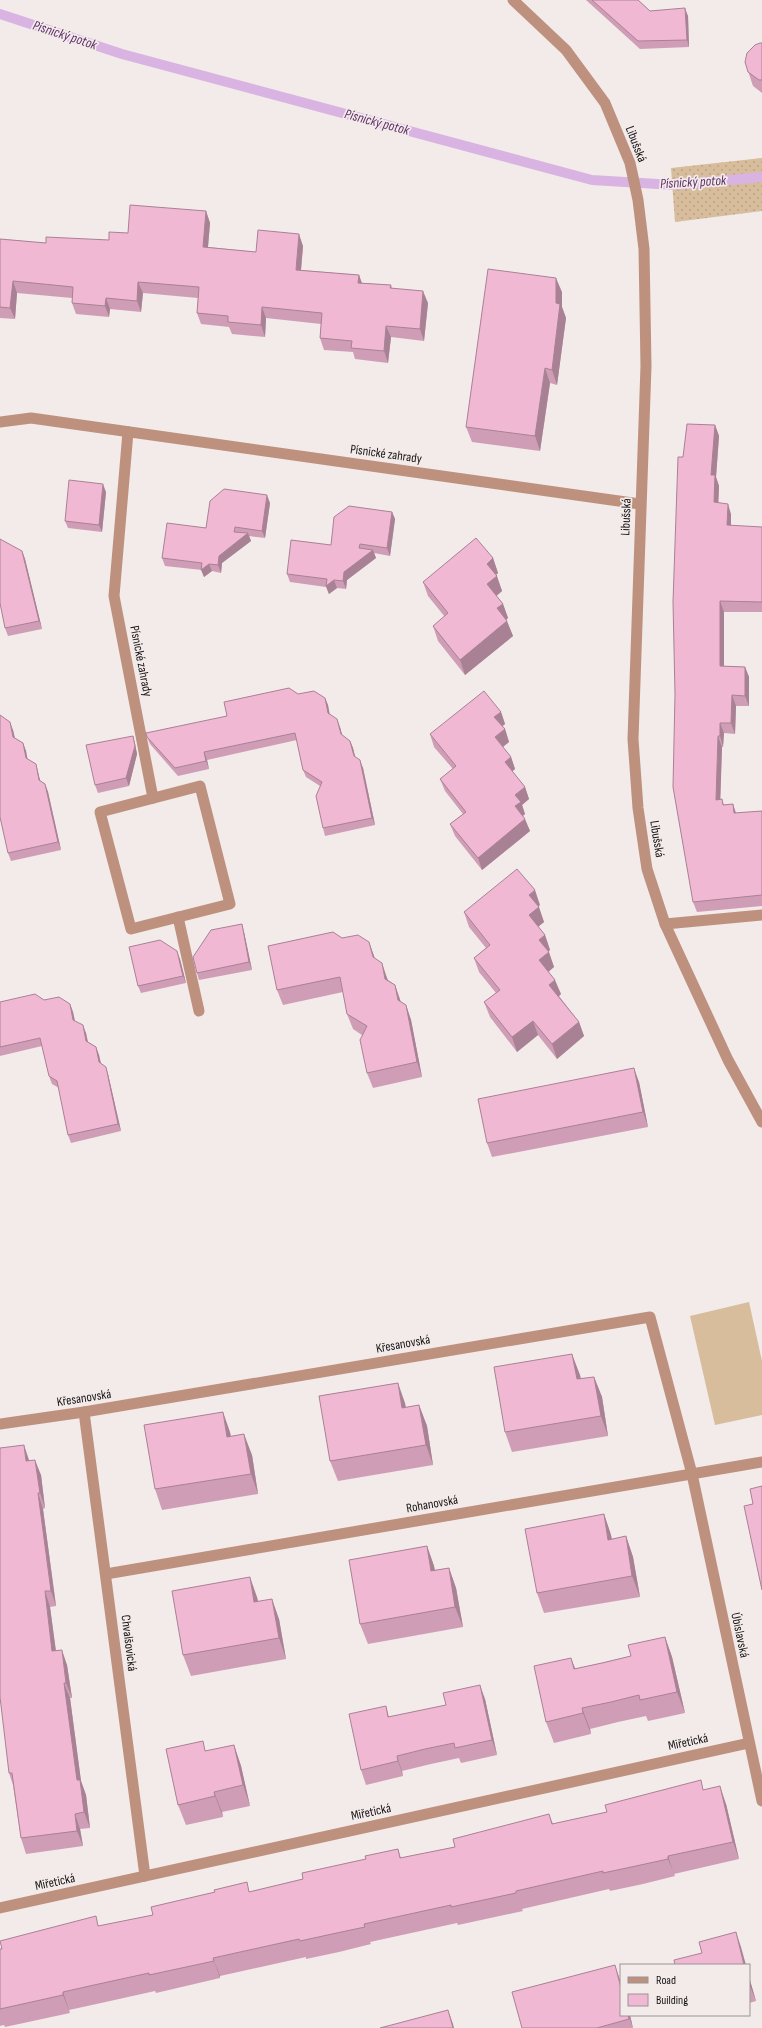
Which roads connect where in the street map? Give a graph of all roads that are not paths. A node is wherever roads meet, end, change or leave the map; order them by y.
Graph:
1 (513, 0) edge
2 (0, 422) edge
3 (128, 432) junction
4 (640, 504) junction
5 (153, 798) junction
6 (762, 915) edge
7 (178, 917) junction
8 (665, 924) junction
9 (199, 1012) dead end
10 (762, 1122) edge
11 (84, 1412) junction
12 (0, 1424) edge
13 (762, 1462) edge
14 (692, 1474) junction
15 (106, 1574) junction
16 (749, 1743) junction
17 (762, 1801) edge
18 (145, 1876) junction
19 (0, 1908) edge

1 - 4 street, Libušská
2 - 3 street, Písnické zahrady
3 - 4 street, Písnické zahrady
3 - 5 street, Písnické zahrady
4 - 8 street, Libušská
5 - 7 street
5 - 7 street
6 - 8 street
7 - 9 street
8 - 10 street, Libušská
11 - 12 street, Křesanovská
11 - 14 street, Křesanovská
11 - 15 street, Chvalšovická
13 - 14 street, Rohanovská
14 - 15 street, Rohanovská
14 - 16 street, Úbislavská
15 - 18 street, Chvalšovická
16 - 17 street, Úbislavská
16 - 18 street, Miřetická
18 - 19 street, Miřetická

